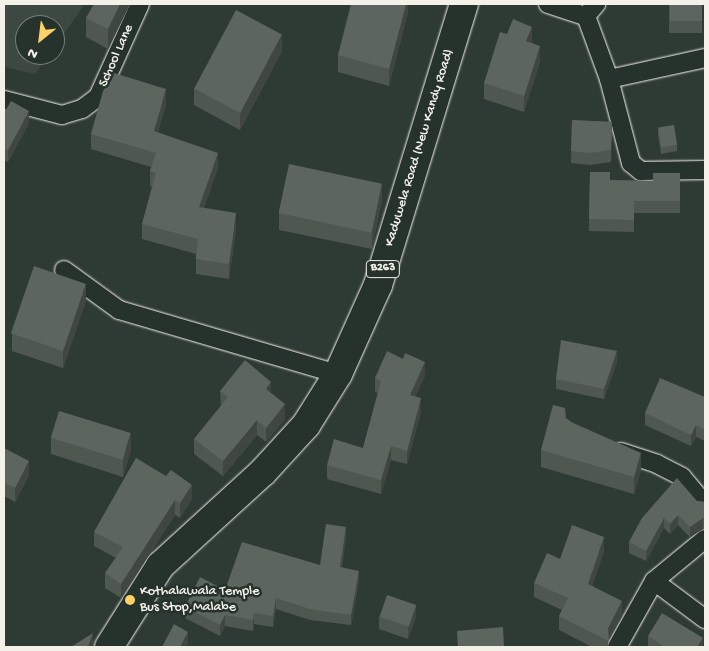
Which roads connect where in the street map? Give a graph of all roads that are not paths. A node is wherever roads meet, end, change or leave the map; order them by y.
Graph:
1 (140, 4) edge
2 (464, 4) edge
3 (548, 4) edge
4 (591, 10) edge
5 (705, 58) edge
6 (609, 80) junction
7 (4, 100) edge
8 (705, 170) edge
9 (64, 270) dead end
10 (338, 374) junction
11 (608, 445) edge
12 (705, 504) edge
13 (705, 539) edge
14 (654, 581) junction
15 (705, 619) edge
16 (109, 647) edge
17 (617, 647) edge

1 - 7 street, School Lane
2 - 10 main road, Kaduwela Road (New Kandy Road) / B263
3 - 4 street
4 - 6 street
5 - 6 street
6 - 8 street
9 - 10 street
10 - 16 main road, Kaduwela Road (New Kandy Road) / B263
11 - 12 street
13 - 14 street
14 - 15 street
14 - 17 street

